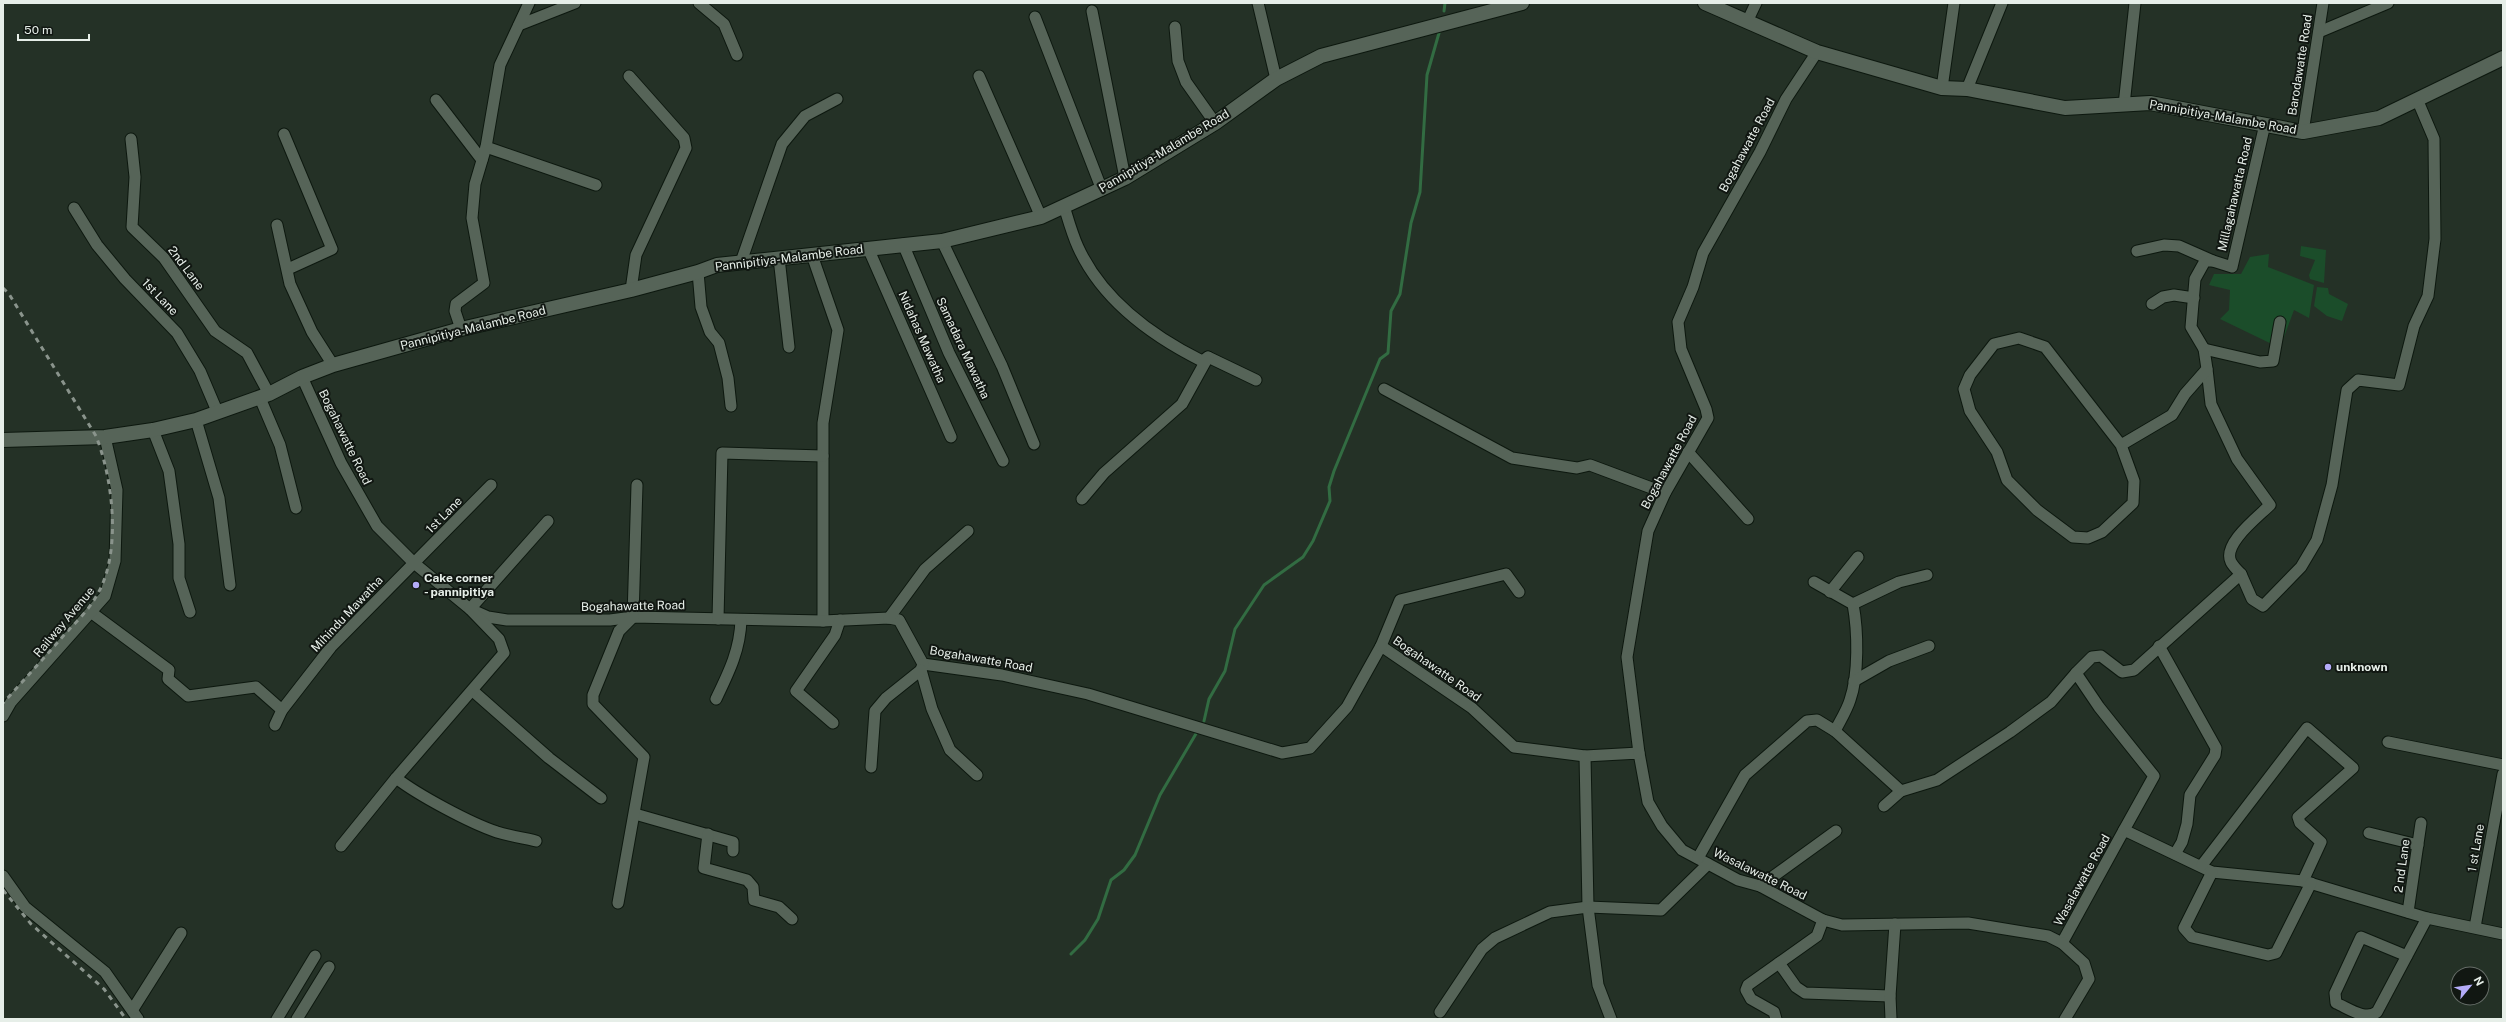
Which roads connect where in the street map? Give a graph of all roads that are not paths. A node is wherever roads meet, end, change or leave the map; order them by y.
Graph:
1 (529, 3) edge
2 (575, 3) edge
3 (699, 3) edge
4 (1258, 3) edge
5 (1522, 3) edge
6 (1705, 3) edge
7 (1756, 3) edge
8 (1954, 3) edge
9 (2002, 3) edge
10 (2134, 3) edge
11 (2323, 3) edge
12 (2363, 3) edge
13 (2388, 3) edge
14 (1092, 12) dead end
15 (2361, 15) junction
16 (1035, 17) dead end
17 (1747, 22) junction
18 (519, 25) junction
19 (1175, 27) dead end
20 (2319, 32) junction
21 (1817, 52) junction
22 (737, 55) dead end
23 (2503, 58) edge
24 (630, 76) dead end
25 (980, 76) dead end
26 (1276, 79) junction
27 (1942, 88) junction
28 (1967, 89) junction
29 (837, 98) dead end
30 (2418, 99) junction
31 (436, 100) dead end
32 (2124, 105) junction
33 (1215, 123) junction
34 (2265, 124) junction
35 (2303, 132) junction
36 (284, 134) dead end
37 (131, 139) dead end
38 (486, 147) junction
39 (482, 160) junction
40 (1125, 178) junction
41 (596, 185) dead end
42 (1102, 190) junction
43 (1064, 206) junction
44 (74, 208) dead end
45 (1041, 217) junction
46 (277, 225) dead end
47 (942, 240) junction
48 (903, 244) junction
49 (868, 248) junction
50 (2137, 251) dead end
51 (812, 255) junction
52 (779, 258) junction
53 (2213, 261) junction
54 (741, 262) junction
55 (288, 269) junction
56 (698, 272) junction
57 (631, 290) junction
58 (2194, 298) junction
59 (2152, 304) dead end
60 (2280, 322) dead end
61 (461, 329) junction
62 (789, 348) dead end
63 (2204, 349) junction
64 (1208, 357) junction
65 (333, 365) junction
66 (2208, 369) junction
67 (302, 377) junction
68 (1256, 380) dead end
69 (1384, 389) dead end
70 (264, 396) junction
71 (731, 406) dead end
72 (217, 411) junction
73 (196, 420) junction
74 (153, 430) junction
75 (105, 437) junction
76 (951, 437) dead end
77 (3, 440) edge
78 (1034, 444) dead end
79 (2121, 445) junction
80 (1688, 452) junction
81 (823, 456) junction
82 (1003, 461) dead end
83 (491, 485) dead end
84 (637, 485) dead end
85 (1664, 493) junction
86 (1082, 499) dead end
87 (296, 508) dead end
88 (1748, 519) dead end
89 (548, 521) dead end
90 (968, 531) dead end
91 (1858, 557) dead end
92 (414, 563) junction
93 (2241, 574) junction
94 (1927, 575) dead end
95 (1814, 582) dead end
96 (230, 585) dead end
97 (1519, 592) dead end
98 (1830, 592) junction
99 (1853, 604) junction
100 (470, 609) junction
101 (190, 612) dead end
102 (92, 613) junction
103 (633, 617) junction
104 (889, 618) junction
105 (718, 619) junction
106 (741, 620) junction
107 (840, 620) junction
108 (823, 621) junction
109 (1381, 646) junction
110 (1930, 646) dead end
111 (2159, 646) junction
112 (922, 667) junction
113 (2076, 673) junction
114 (1854, 681) junction
115 (473, 691) junction
116 (716, 699) dead end
117 (282, 710) junction
118 (3, 716) edge
119 (833, 723) dead end
120 (275, 726) dead end
121 (1835, 731) junction
122 (2388, 742) dead end
123 (1639, 752) junction
124 (1585, 756) junction
125 (2503, 765) edge
126 (870, 767) dead end
127 (2503, 774) edge
128 (977, 775) dead end
129 (396, 778) junction
130 (1901, 791) junction
131 (601, 798) dead end
132 (1884, 806) dead end
133 (635, 814) junction
134 (2421, 823) dead end
135 (2124, 830) junction
136 (1836, 831) dead end
137 (2369, 833) dead end
138 (708, 834) junction
139 (536, 841) dead end
140 (2418, 844) junction
141 (341, 846) dead end
142 (733, 851) dead end
143 (2175, 854) junction
144 (1703, 861) junction
145 (2202, 865) junction
146 (2212, 872) junction
147 (3, 876) edge
148 (2307, 882) junction
149 (1760, 886) junction
150 (618, 903) dead end
151 (1588, 907) junction
152 (2408, 912) junction
153 (2427, 918) junction
154 (792, 919) dead end
155 (1823, 920) junction
156 (1895, 924) junction
157 (2476, 928) junction
158 (181, 933) dead end
159 (2503, 934) edge
160 (2062, 943) junction
161 (315, 956) dead end
162 (2407, 956) junction
163 (1779, 963) junction
164 (329, 967) dead end
165 (1890, 996) junction
166 (1440, 1012) dead end
167 (135, 1014) edge
168 (277, 1019) edge
169 (298, 1019) edge
170 (1611, 1019) edge
171 (1776, 1019) edge
172 (1890, 1019) edge
173 (2065, 1019) edge

1 - 18 street
2 - 18 street
3 - 22 street
4 - 26 street
5 - 26 street, Pannipitiya-Malambe Road
6 - 17 street, Pannipitiya-Malambe Road
7 - 17 street
8 - 27 street
9 - 28 street
10 - 32 street
11 - 20 street, Barodawatte Road
12 - 15 street
13 - 15 street
14 - 40 street
15 - 20 street
16 - 42 street
17 - 21 street, Pannipitiya-Malambe Road
18 - 38 street
19 - 33 street
20 - 35 street, Barodawatte Road
21 - 27 street, Pannipitiya-Malambe Road
21 - 80 street, Bogahawatte Road
23 - 30 street, Pannipitiya-Malambe Road
24 - 57 street
25 - 45 street
26 - 33 street, Pannipitiya-Malambe Road
27 - 28 street, Pannipitiya-Malambe Road
28 - 32 street, Pannipitiya-Malambe Road
29 - 54 street
30 - 35 street, Pannipitiya-Malambe Road
30 - 93 street
31 - 39 street
32 - 34 street, Pannipitiya-Malambe Road
33 - 40 street, Pannipitiya-Malambe Road
34 - 35 street, Pannipitiya-Malambe Road
34 - 53 street, Millagahawatta Road
36 - 55 street
37 - 70 street, 2nd Lane
38 - 39 street
38 - 41 street
39 - 61 street
40 - 42 street, Pannipitiya-Malambe Road
42 - 43 street, Pannipitiya-Malambe Road
43 - 45 street, Pannipitiya-Malambe Road
43 - 64 street
44 - 72 street, 1st Lane
45 - 47 street, Pannipitiya-Malambe Road
46 - 55 street
47 - 48 street, Pannipitiya-Malambe Road
47 - 78 street
48 - 49 street, Pannipitiya-Malambe Road
48 - 82 street, Samadara Mawatha
49 - 51 street, Pannipitiya-Malambe Road
49 - 76 street, Nidahas Mawatha
50 - 53 street
51 - 52 street, Pannipitiya-Malambe Road
51 - 81 street
52 - 54 street, Pannipitiya-Malambe Road
52 - 62 street
53 - 58 street, Millagahawatta Road
54 - 56 street, Pannipitiya-Malambe Road
55 - 65 street
56 - 57 street, Pannipitiya-Malambe Road
56 - 71 street
57 - 61 street, Pannipitiya-Malambe Road
58 - 59 street
58 - 63 street, Millagahawatta Road
60 - 63 street
61 - 65 street, Pannipitiya-Malambe Road
63 - 66 street, Millagahawatta Road
64 - 68 street
64 - 86 street
65 - 67 street, Pannipitiya-Malambe Road
66 - 79 street
66 - 93 street, Millagahawatta Road
67 - 70 street, Pannipitiya-Malambe Road
67 - 92 street, Bogahawatte Road
69 - 85 street
70 - 72 street, Pannipitiya-Malambe Road
70 - 87 street, 2nd Lane
72 - 73 street, Pannipitiya-Malambe Road
73 - 74 street, Pannipitiya-Malambe Road
73 - 96 street
74 - 75 street, Pannipitiya-Malambe Road
74 - 101 street
75 - 77 street, Pannipitiya-Malambe Road
75 - 102 street, Railway Avenue
79 - 79 street
80 - 85 street, Bogahawatte Road
80 - 88 street
81 - 105 street
81 - 108 street
83 - 92 street, 1st Lane
84 - 103 street
85 - 123 street, Bogahawatte Road
89 - 100 street
90 - 104 street
91 - 98 street
92 - 100 street, Bogahawatte Road
92 - 117 street, Mihindu Mawatha
93 - 111 street
94 - 99 street
95 - 98 street
97 - 109 street
98 - 99 street
99 - 114 street
100 - 103 street, Bogahawatte Road
100 - 115 street
102 - 117 street
102 - 118 street, Railway Avenue
103 - 105 street, Bogahawatte Road
103 - 133 street
104 - 107 street, Bogahawatte Road
104 - 112 street, Bogahawatte Road
105 - 106 street, Bogahawatte Road
106 - 108 street, Bogahawatte Road
106 - 116 street
107 - 108 street, Bogahawatte Road
107 - 119 street
109 - 112 street, Bogahawatte Road
109 - 124 street, Bogahawatte Road
110 - 114 street
111 - 113 street
111 - 143 street
112 - 126 street
112 - 128 street
113 - 130 street
113 - 135 street
114 - 121 street
115 - 129 street
115 - 131 street
117 - 120 street, Mihindu Mawatha
121 - 130 street
121 - 144 street
122 - 125 street
123 - 124 street
123 - 144 street, Wasalawatte Road
124 - 151 street
127 - 157 street, 1 st Lane
129 - 139 street
129 - 141 street
130 - 132 street
133 - 138 street
133 - 150 street
134 - 140 street, 2 nd Lane
135 - 143 street, Wasalawatte Road
135 - 160 street, Wasalawatte Road
136 - 149 street
137 - 140 street
138 - 142 street
138 - 154 street
140 - 152 street, 2 nd Lane
143 - 145 street, Wasalawatte Road
144 - 149 street, Wasalawatte Road
144 - 151 street
145 - 146 street, Wasalawatte Road
145 - 148 street
146 - 148 street, Wasalawatte Road
146 - 148 street
147 - 167 street
148 - 152 street, Wasalawatte Road
149 - 155 street, Wasalawatte Road
151 - 166 street
151 - 170 street
152 - 153 street, Wasalawatte Road
153 - 157 street, Wasalawatte Road
153 - 162 street
155 - 156 street, Wasalawatte Road
155 - 163 street
156 - 160 street, Wasalawatte Road
156 - 165 street
157 - 159 street, Wasalawatte Road
158 - 167 street
160 - 173 street
161 - 168 street
162 - 162 street
163 - 165 street
163 - 171 street
164 - 169 street
165 - 172 street

